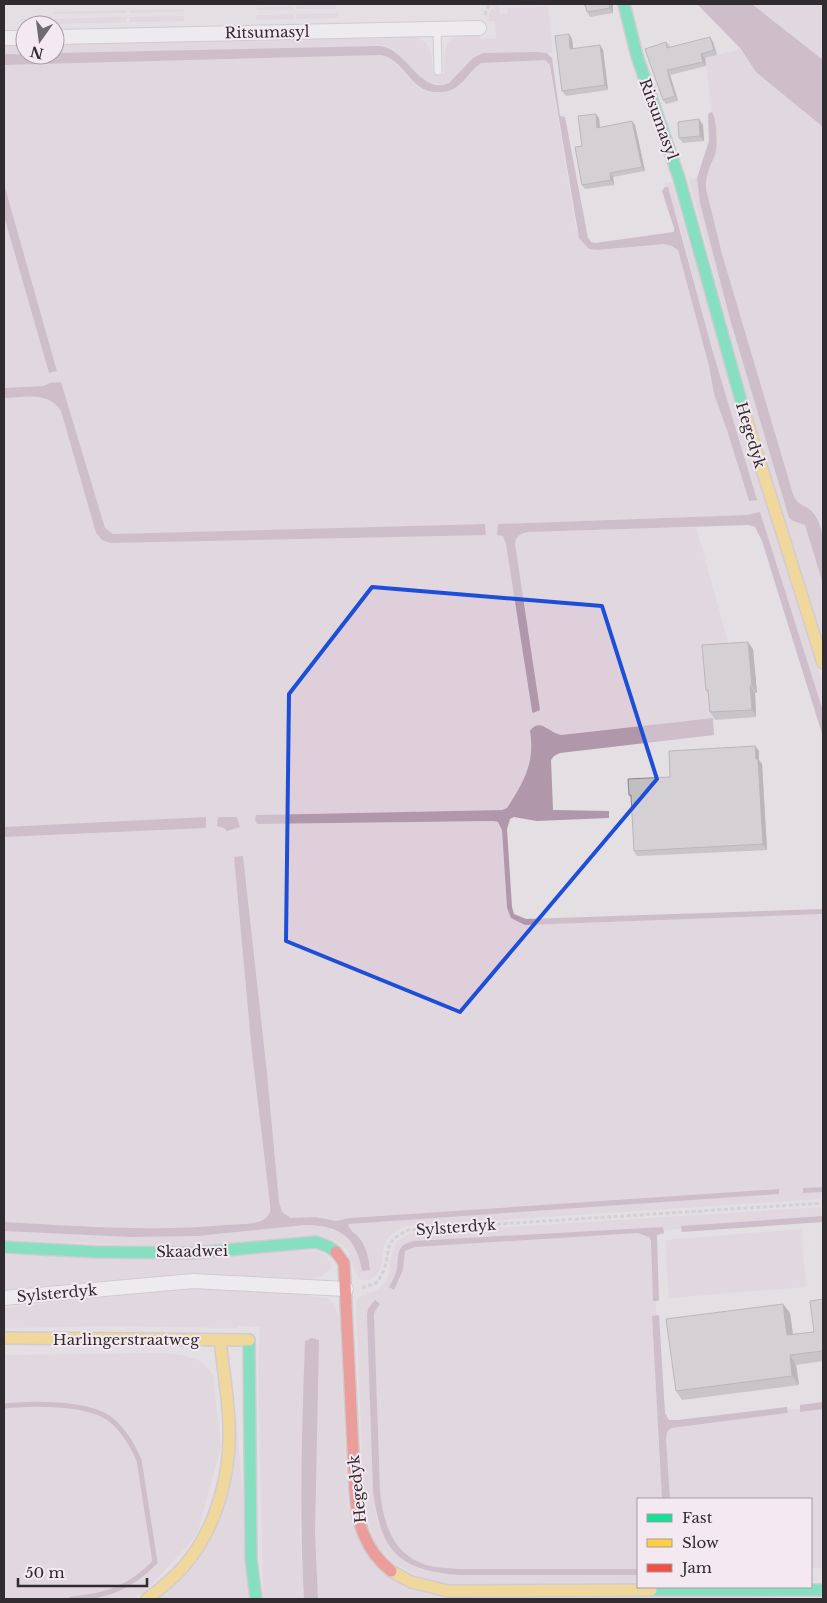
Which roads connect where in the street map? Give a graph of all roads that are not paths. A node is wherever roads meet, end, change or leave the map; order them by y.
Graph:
1 (624, 4) edge
2 (479, 28) dead end
3 (437, 29) junction
4 (65, 37) edge
5 (438, 71) dead end
6 (687, 206) joint
7 (823, 663) edge
8 (4, 1247) edge
9 (346, 1289) junction
10 (4, 1298) edge
11 (4, 1338) edge
12 (220, 1340) junction
13 (823, 1590) edge
14 (147, 1599) edge
15 (256, 1599) edge

1 - 6 main road, Ritsumasyl
2 - 3 street, Ritsumasyl
3 - 4 street, Ritsumasyl
3 - 5 lane
6 - 7 main road, Hegedyk
8 - 9 main road, Skaadwei
9 - 10 street, Sylsterdyk
9 - 13 main road, Hegedyk
11 - 12 main road, Harlingerstraatweg
12 - 14 main road
12 - 15 main road, Harlingerstraatweg

